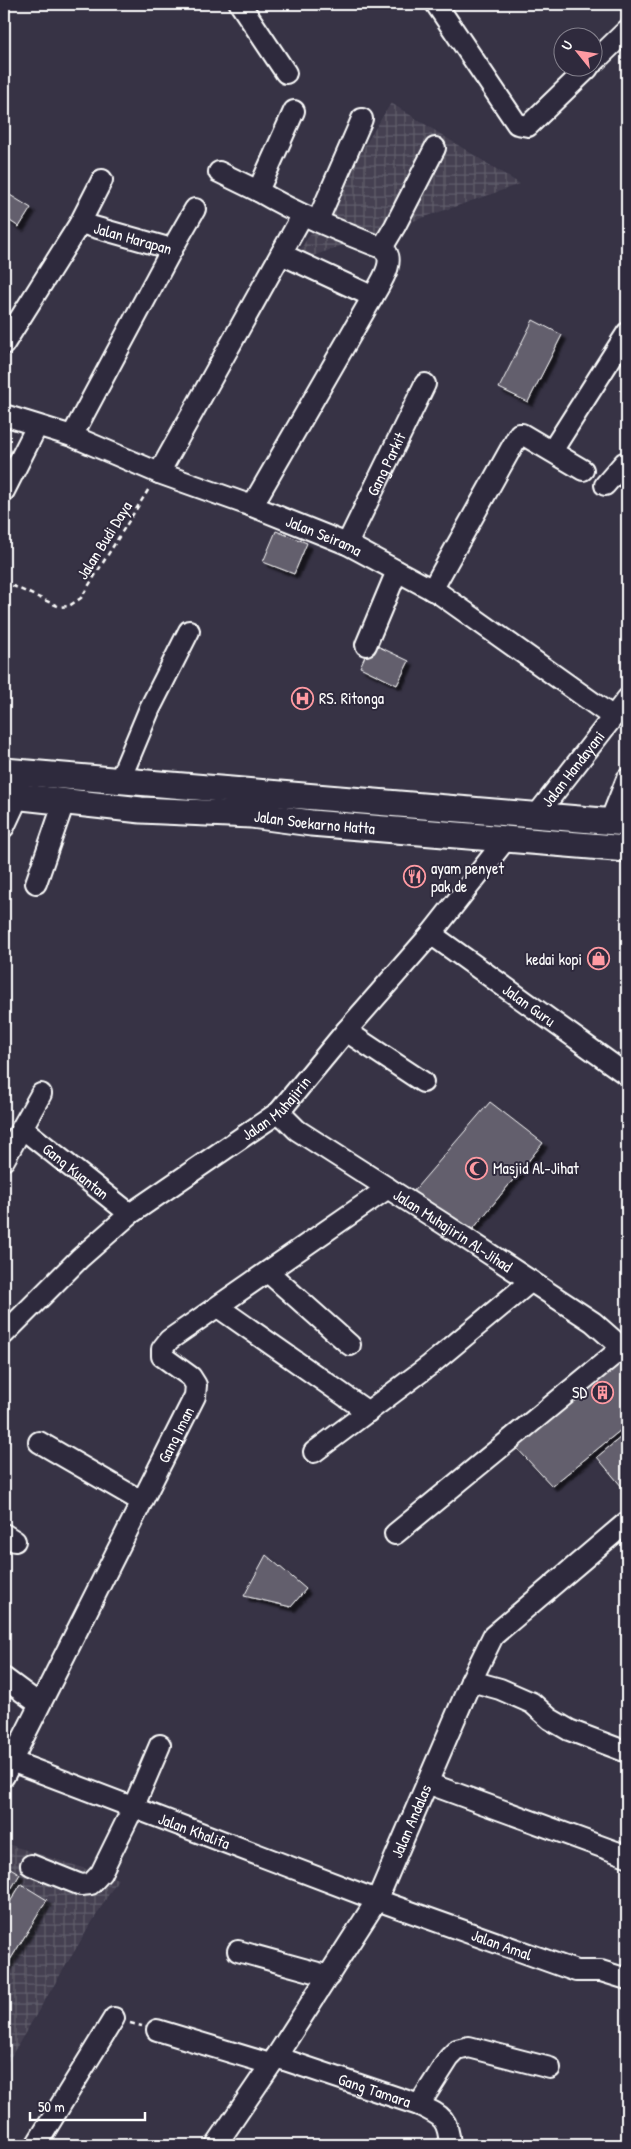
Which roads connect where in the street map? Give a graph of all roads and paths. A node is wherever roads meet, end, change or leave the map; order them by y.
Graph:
1 (240, 4) edge
2 (436, 4) edge
3 (627, 30) edge
4 (604, 52) edge
5 (286, 73) dead end
6 (578, 78) edge
7 (294, 111) dead end
8 (362, 119) dead end
9 (435, 148) dead end
10 (219, 172) dead end
11 (102, 180) dead end
12 (258, 191) junction
13 (194, 209) dead end
14 (310, 218) junction
15 (80, 223) junction
16 (382, 248) junction
17 (172, 249) junction
18 (281, 254) junction
19 (372, 298) junction
20 (627, 333) edge
21 (4, 344) edge
22 (424, 384) dead end
23 (4, 415) edge
24 (37, 426) junction
25 (72, 436) junction
26 (552, 451) junction
27 (627, 463) edge
28 (583, 470) dead end
29 (159, 473) junction
30 (605, 485) dead end
31 (4, 491) edge
32 (252, 506) junction
33 (347, 544) junction
34 (397, 571) junction
35 (4, 582) edge
36 (432, 590) junction
37 (189, 631) dead end
38 (366, 645) dead end
39 (627, 699) edge
40 (613, 717) junction
41 (4, 771) edge
42 (627, 779) edge
43 (119, 782) junction
44 (144, 784) junction
45 (11, 796) edge
46 (64, 802) junction
47 (141, 810) junction
48 (536, 816) junction
49 (619, 823) edge
50 (4, 827) edge
51 (506, 839) junction
52 (627, 849) edge
53 (36, 883) dead end
54 (431, 934) junction
55 (346, 1031) junction
56 (625, 1068) edge
57 (423, 1082) dead end
58 (41, 1094) dead end
59 (279, 1112) junction
60 (22, 1128) junction
61 (4, 1160) edge
62 (388, 1188) junction
63 (130, 1214) junction
64 (268, 1272) junction
65 (531, 1281) junction
66 (218, 1307) junction
67 (4, 1334) edge
68 (350, 1345) dead end
69 (625, 1350) edge
70 (368, 1412) junction
71 (39, 1442) dead end
72 (314, 1452) dead end
73 (141, 1501) junction
74 (627, 1522) edge
75 (395, 1534) dead end
76 (4, 1678) edge
77 (471, 1681) junction
78 (39, 1704) junction
79 (160, 1745) dead end
80 (627, 1752) edge
81 (8, 1769) edge
82 (427, 1784) junction
83 (133, 1808) junction
84 (627, 1856) edge
85 (31, 1865) dead end
86 (377, 1900) junction
87 (238, 1951) dead end
88 (329, 1976) junction
89 (627, 1979) edge
90 (114, 2018) joint
91 (157, 2030) joint
92 (273, 2060) junction
93 (550, 2068) dead end
94 (419, 2105) junction
95 (36, 2145) edge
96 (216, 2145) edge
97 (450, 2145) edge

1 - 5 street
2 - 6 street
3 - 4 street
7 - 12 street
8 - 14 street
9 - 16 street
10 - 12 street
11 - 15 street
12 - 14 street
13 - 17 street, Jalan Harapan
14 - 16 street
14 - 18 street
15 - 17 street, Jalan Harapan
15 - 21 street
16 - 19 street
17 - 25 street
18 - 19 street
18 - 29 street
19 - 32 street
20 - 26 street
22 - 33 street, Gang Parkit
23 - 24 street, Jalan Seirama
24 - 25 street, Jalan Seirama
24 - 31 street
25 - 29 street, Jalan Seirama
26 - 28 street
26 - 36 street
27 - 30 street
29 - 32 street, Jalan Seirama
29 - 35 path, Jalan Budi Daya
32 - 33 street, Jalan Seirama
33 - 34 street, Jalan Seirama
34 - 36 street, Jalan Seirama
34 - 38 street
36 - 40 street, Jalan Seirama
37 - 43 street
39 - 40 street, Jalan Handayani
40 - 48 street, Jalan Handayani
41 - 43 main road, Jalan Soekarno Hatta
42 - 49 street
43 - 44 main road, Jalan Soekarno Hatta
44 - 47 main road
44 - 48 main road, Jalan Soekarno Hatta
45 - 46 main road, Jalan Soekarno Hatta
45 - 50 street
46 - 47 main road, Jalan Soekarno Hatta
46 - 53 street
47 - 51 main road, Jalan Soekarno Hatta
48 - 49 main road, Jalan Soekarno Hatta
51 - 52 main road, Jalan Soekarno Hatta
51 - 54 street, Jalan Muhajirin
54 - 55 street, Jalan Muhajirin
54 - 56 street, Jalan Guru
55 - 57 street
55 - 59 street, Jalan Muhajirin
58 - 60 street
59 - 62 street, Jalan Muhajirin Al-Jihad
59 - 63 street, Jalan Muhajirin
60 - 61 street
60 - 63 street, Gang Kuantan
62 - 64 street, Gang Iman
62 - 65 street, Jalan Muhajirin Al-Jihad
63 - 67 street, Jalan Muhajirin
64 - 66 street, Gang Iman
64 - 68 street
65 - 69 street, Jalan Muhajirin Al-Jihad
65 - 70 street
66 - 70 street
66 - 73 street, Gang Iman
69 - 75 street
70 - 72 street
71 - 73 street
73 - 78 street, Gang Iman
74 - 77 street, Jalan Andalas
76 - 78 street
77 - 80 street
77 - 82 street, Jalan Andalas
78 - 81 street, Gang Iman
79 - 83 street
81 - 83 street, Jalan Khalifa
82 - 84 street
82 - 86 street, Jalan Andalas
83 - 85 street
83 - 86 street, Jalan Khalifa
86 - 88 street, Jalan Andalas
86 - 89 street, Jalan Amal
87 - 88 street
88 - 92 street, Jalan Andalas
90 - 91 path
90 - 95 street
91 - 92 street, Gang Tamara
92 - 94 street, Gang Tamara
92 - 96 street, Jalan Andalas
93 - 94 street
94 - 97 street, Gang Tamara

